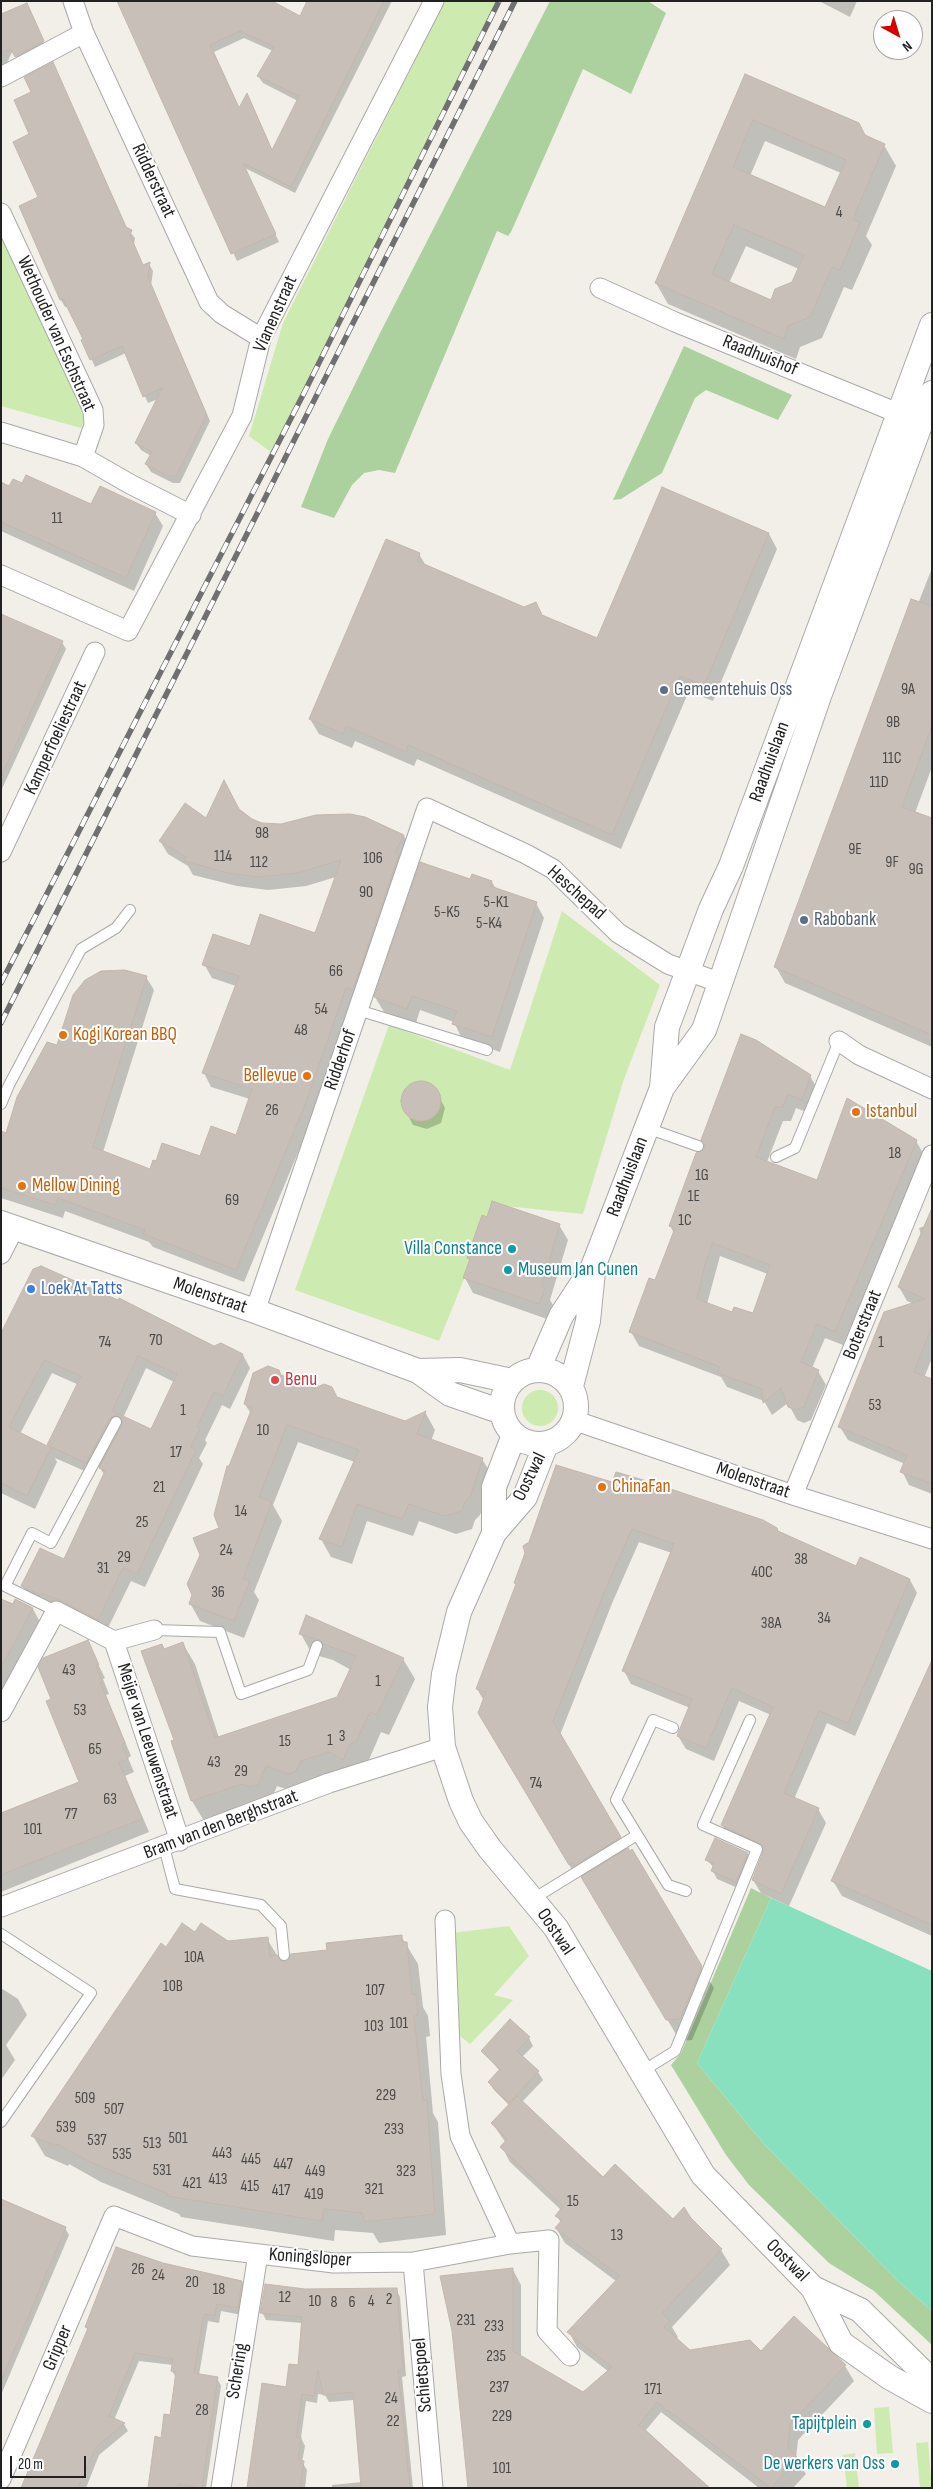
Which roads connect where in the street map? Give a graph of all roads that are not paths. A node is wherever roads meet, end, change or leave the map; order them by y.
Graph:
1 (73, 1) edge
2 (434, 1) edge
3 (84, 33) junction
4 (1, 77) edge
5 (1, 213) edge
6 (600, 288) dead end
7 (932, 325) edge
8 (262, 338) junction
9 (932, 393) edge
10 (898, 414) junction
11 (921, 421) junction
12 (1, 432) edge
13 (83, 457) junction
14 (191, 515) junction
15 (1, 575) edge
16 (95, 652) dead end
17 (427, 808) joint
18 (8, 821) edge
19 (1, 852) edge
20 (130, 910) dead end
21 (687, 972) junction
22 (721, 983) junction
23 (358, 1010) junction
24 (839, 1041) joint
25 (488, 1050) dead end
26 (662, 1088) junction
27 (932, 1089) edge
28 (1, 1104) edge
29 (647, 1128) junction
30 (698, 1146) dead end
31 (932, 1155) edge
32 (776, 1157) dead end
33 (8, 1226) edge
34 (1, 1254) edge
35 (593, 1267) junction
36 (255, 1311) junction
37 (538, 1369) junction
38 (418, 1371) junction
39 (512, 1381) junction
40 (571, 1386) junction
41 (502, 1412) junction
42 (576, 1421) junction
43 (116, 1422) dead end
44 (514, 1435) junction
45 (546, 1444) junction
46 (793, 1495) junction
47 (494, 1533) junction
48 (932, 1539) edge
49 (56, 1611) junction
50 (154, 1630) joint
51 (114, 1641) junction
52 (317, 1646) dead end
53 (1, 1712) edge
54 (750, 1720) dead end
55 (673, 1728) dead end
56 (443, 1748) junction
57 (638, 1835) junction
58 (172, 1844) junction
59 (686, 1891) dead end
60 (533, 1899) junction
61 (1, 1908) edge
62 (445, 1920) dead end
63 (1, 1934) edge
64 (284, 1954) dead end
65 (641, 2072) junction
66 (1, 2122) edge
67 (114, 2216) joint
68 (510, 2244) junction
69 (258, 2254) junction
70 (414, 2262) junction
71 (813, 2288) junction
72 (570, 2356) dead end
73 (932, 2381) edge
74 (932, 2401) edge
75 (1, 2479) edge
76 (221, 2488) edge
77 (433, 2488) edge

1 - 3 street, Ridderstraat
2 - 8 street, Vianenstraat
3 - 4 street
3 - 8 street, Ridderstraat
5 - 13 street, Wethouder van Eschstraat
6 - 10 street, Raadhuishof
7 - 10 street, Raadhuislaan
8 - 14 street, Vianenstraat
9 - 11 street, Raadhuislaan
10 - 11 street, Raadhuishof
10 - 21 street, Raadhuislaan
11 - 22 street, Raadhuislaan
12 - 13 street
13 - 14 street
14 - 15 street, Vianenstraat
16 - 18 street, Kamperfoeliestraat
17 - 21 street, Heschepad
17 - 23 street, Ridderhof
18 - 19 street, Kamperfoeliestraat
20 - 28 lane
21 - 22 street, Heschepad
21 - 26 street, Raadhuislaan
22 - 26 street, Raadhuislaan
23 - 25 lane
23 - 36 street, Ridderhof
24 - 27 street
24 - 32 lane
26 - 29 street, Raadhuislaan
29 - 30 lane
29 - 35 street, Raadhuislaan
31 - 46 street, Boterstraat
33 - 34 street
33 - 36 street, Molenstraat
35 - 37 street, Raadhuislaan
35 - 40 street, Raadhuislaan
36 - 38 street, Molenstraat
37 - 39 street
37 - 40 street
38 - 39 street, Molenstraat
38 - 41 street, Molenstraat
39 - 41 street
40 - 42 street
41 - 44 street
42 - 45 street
42 - 46 street, Molenstraat
43 - 49 lane, Meijer van Leeuwenstraat
44 - 45 street
44 - 47 street, Oostwal
45 - 47 street, Oostwal
46 - 48 street, Molenstraat
47 - 56 street, Oostwal
49 - 51 street, Meijer van Leeuwenstraat
49 - 53 street
50 - 51 street, Meijer van Leeuwenstraat
50 - 52 lane, Meijer van Leeuwenstraat
51 - 58 street, Meijer van Leeuwenstraat
54 - 65 lane
55 - 57 lane
56 - 58 street, Bram van den Berghstraat
56 - 60 street, Oostwal
57 - 59 lane
57 - 60 lane
58 - 61 street, Bram van den Berghstraat
58 - 64 lane
60 - 65 street, Oostwal
62 - 68 street
63 - 66 lane
65 - 71 street, Oostwal
67 - 69 street, Koningsloper
67 - 75 street, Gripper
68 - 70 street, Koningsloper
68 - 72 street, Koningsloper
69 - 70 street, Koningsloper
69 - 76 street, Schering
70 - 77 street, Schietspoel
71 - 73 street, Oostwal
71 - 74 street, Oostwal

